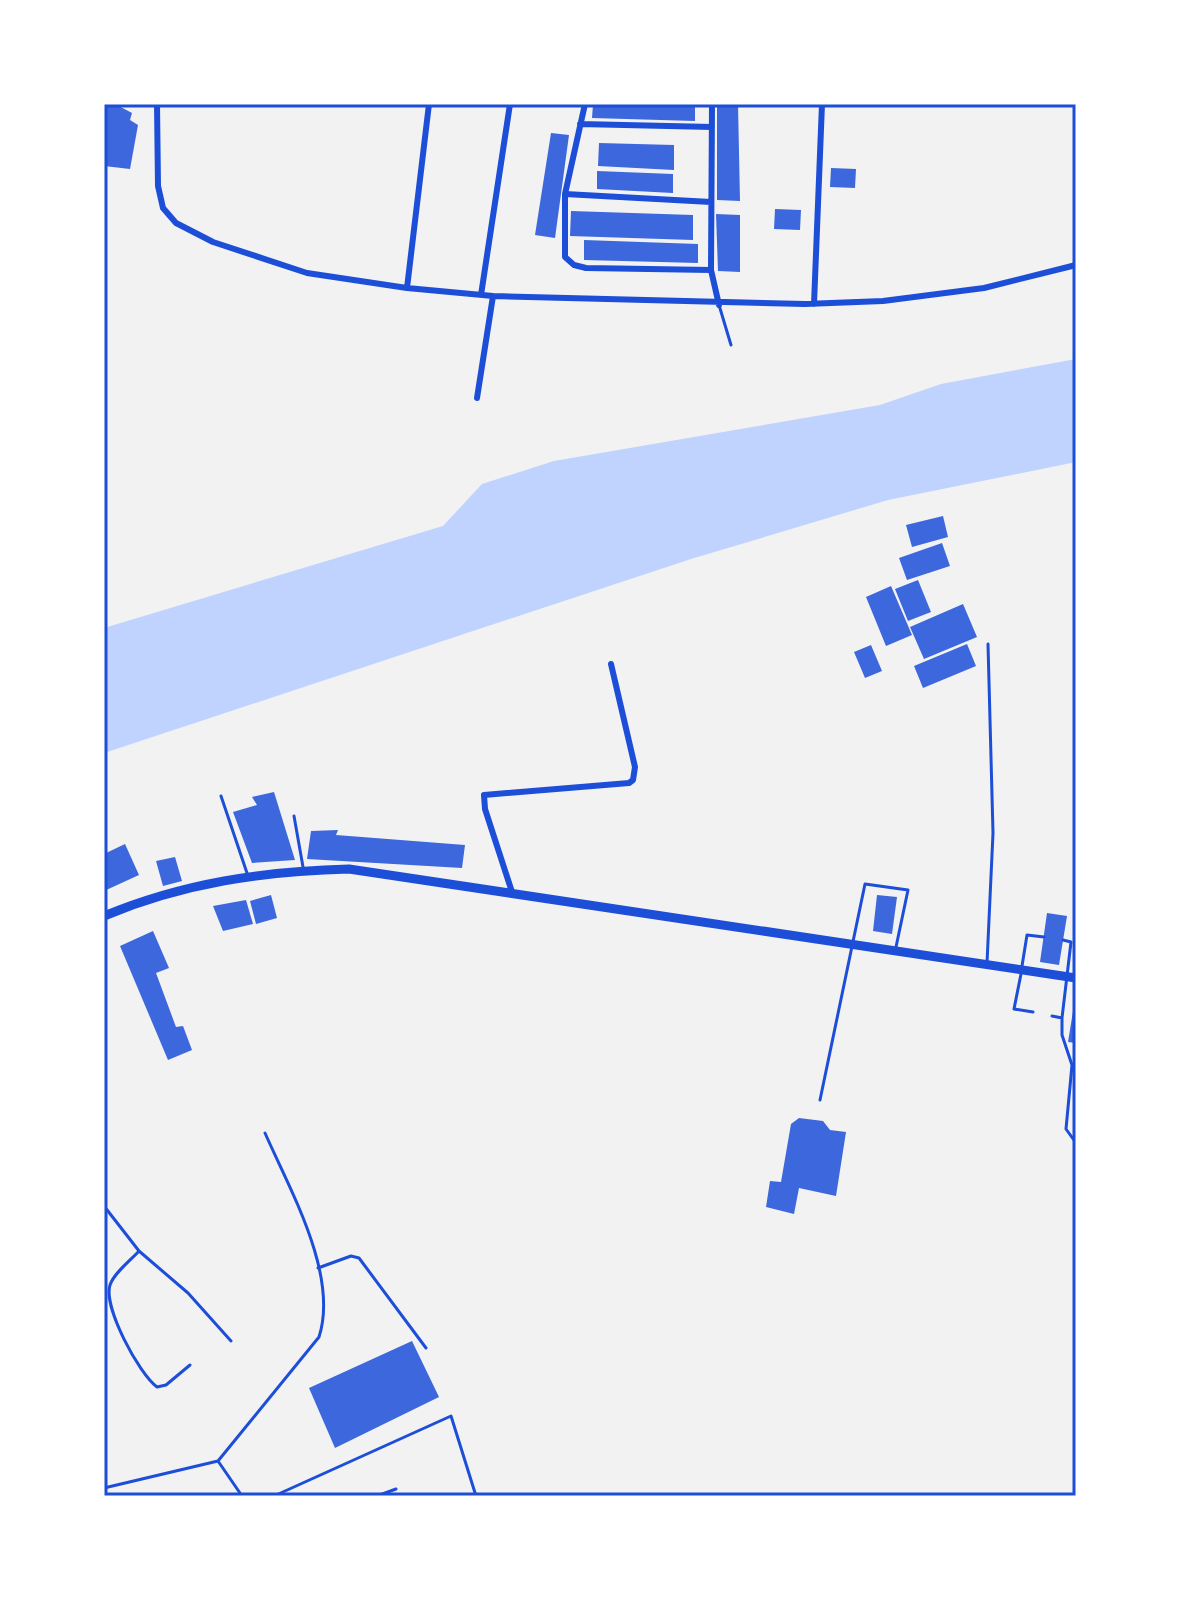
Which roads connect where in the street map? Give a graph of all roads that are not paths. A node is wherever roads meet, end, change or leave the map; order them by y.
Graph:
1 (157, 104) edge
2 (429, 104) edge
3 (510, 104) edge
4 (585, 104) edge
5 (712, 104) edge
6 (822, 104) edge
7 (580, 124) junction
8 (712, 127) junction
9 (565, 194) junction
10 (711, 202) junction
11 (1076, 265) edge
12 (711, 270) junction
13 (407, 288) junction
14 (481, 295) junction
15 (493, 296) junction
16 (814, 304) junction
17 (719, 305) junction
18 (731, 345) dead end
19 (477, 398) dead end
20 (988, 644) dead end
21 (611, 664) dead end
22 (221, 796) dead end
23 (294, 816) dead end
24 (303, 870) junction
25 (248, 876) junction
26 (512, 892) junction
27 (104, 916) edge
28 (1044, 937) dead end
29 (1063, 940) dead end
30 (854, 945) junction
31 (895, 950) junction
32 (987, 963) junction
33 (1022, 969) junction
34 (1072, 978) edge
35 (1033, 1012) dead end
36 (1052, 1016) dead end
37 (1062, 1018) junction
38 (820, 1100) dead end
39 (265, 1133) dead end
40 (1076, 1143) edge
41 (104, 1206) edge
42 (139, 1251) junction
43 (317, 1269) junction
44 (231, 1341) dead end
45 (426, 1348) dead end
46 (190, 1365) dead end
47 (218, 1461) junction
48 (104, 1480) edge
49 (106, 1488) edge
50 (396, 1489) dead end
51 (242, 1496) edge
52 (274, 1496) edge
53 (377, 1496) edge
54 (476, 1496) edge

1 - 13 street
2 - 13 street
3 - 14 street
4 - 7 street
5 - 8 street
6 - 16 street
7 - 8 street
7 - 9 street
8 - 10 street
9 - 10 street
9 - 12 street
10 - 12 street
11 - 16 street
12 - 17 street
13 - 14 street
14 - 15 street
15 - 17 street
15 - 19 street
16 - 17 street
17 - 18 lane
20 - 32 lane
21 - 26 street
22 - 25 lane
23 - 24 lane
24 - 25 main road
24 - 26 main road
25 - 27 main road
26 - 30 main road
28 - 33 lane
29 - 34 lane
30 - 31 main road
30 - 31 lane
30 - 38 lane
31 - 32 main road
32 - 33 main road
33 - 34 main road
33 - 35 lane
34 - 37 lane
36 - 37 lane
37 - 40 lane
39 - 43 lane
41 - 42 lane
42 - 44 lane
42 - 46 lane
43 - 45 lane
43 - 47 lane
47 - 49 lane
47 - 51 lane
48 - 49 lane
50 - 53 lane
52 - 54 lane

